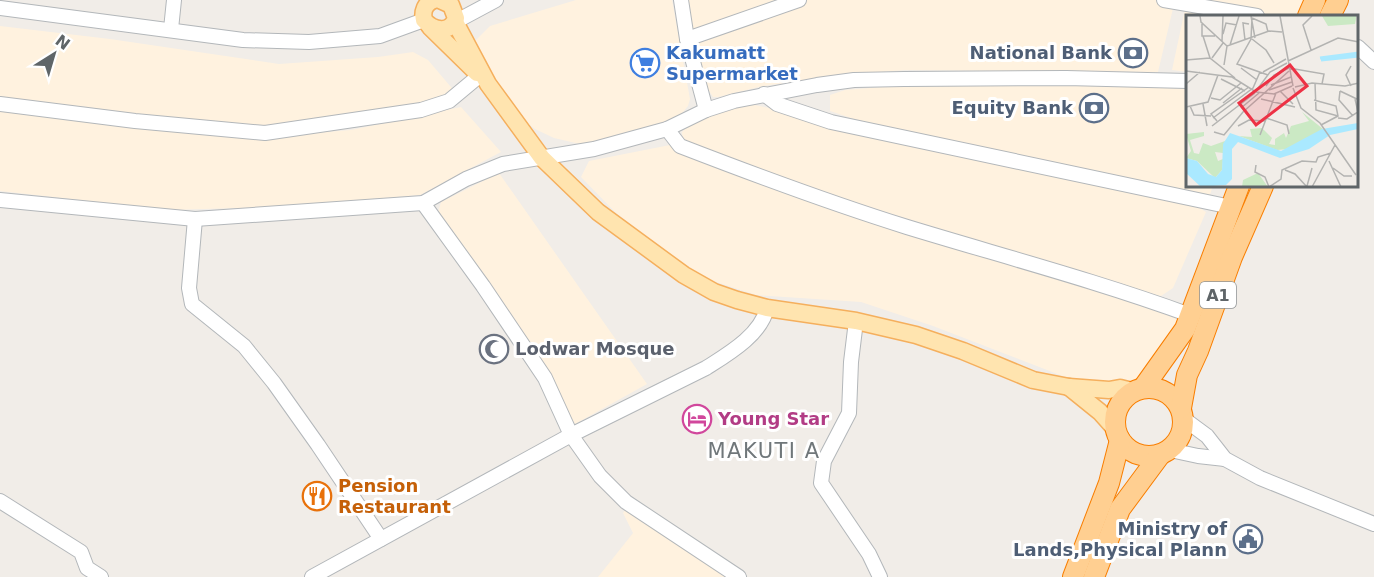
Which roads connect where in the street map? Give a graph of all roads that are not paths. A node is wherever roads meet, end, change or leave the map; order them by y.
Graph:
1 (174, 0) edge
2 (412, 0) edge
3 (434, 0) edge
4 (442, 0) edge
5 (450, 0) edge
6 (494, 0) edge
7 (681, 0) edge
8 (799, 0) edge
9 (1164, 0) edge
10 (1315, 0) edge
11 (1338, 0) edge
12 (0, 8) edge
13 (1251, 15) edge
14 (1308, 15) edge
15 (1330, 15) edge
16 (426, 21) junction
17 (455, 22) junction
18 (171, 29) junction
19 (687, 39) junction
20 (1359, 48) edge
21 (1374, 62) edge
22 (484, 80) junction
23 (1186, 81) edge
24 (764, 94) junction
25 (0, 104) edge
26 (706, 110) junction
27 (668, 129) junction
28 (542, 158) junction
29 (1238, 188) edge
30 (1262, 188) edge
31 (0, 200) edge
32 (423, 203) junction
33 (1231, 207) junction
34 (195, 219) junction
35 (767, 308) junction
36 (1190, 315) junction
37 (856, 321) junction
38 (1069, 387) junction
39 (1138, 390) junction
40 (1182, 413) junction
41 (571, 435) junction
42 (1118, 435) junction
43 (1165, 452) junction
44 (1225, 459) junction
45 (0, 501) edge
46 (1374, 524) edge
47 (381, 539) junction
48 (101, 577) edge
49 (312, 577) edge
50 (739, 577) edge
51 (880, 577) edge
52 (1073, 577) edge
53 (1095, 577) edge

1 - 18 street
2 - 16 main road
3 - 16 main road
4 - 5 street
4 - 17 main road
6 - 17 street
7 - 19 street
8 - 19 street
9 - 13 street
10 - 14 highway
11 - 15 highway
12 - 18 street
16 - 17 main road
16 - 18 street
16 - 22 main road
17 - 22 main road
19 - 26 street
20 - 21 street
22 - 25 street
22 - 28 main road
23 - 24 street
24 - 26 street
24 - 33 street
26 - 27 street
27 - 28 street
27 - 36 street
28 - 32 street
28 - 35 main road
29 - 33 highway, A1
30 - 40 highway, A1
31 - 34 street
32 - 34 street
32 - 41 street
33 - 36 highway, A1
34 - 47 street
35 - 37 main road
35 - 41 street
36 - 39 highway, A1
37 - 38 main road
37 - 51 street
38 - 39 main road
38 - 42 main road
39 - 40 highway
39 - 42 highway, A1
40 - 43 highway, A1
40 - 44 street
41 - 47 street
41 - 50 street
42 - 43 highway
42 - 52 highway, A1
43 - 44 street
43 - 53 highway, A1
44 - 46 street
45 - 48 street
47 - 49 street

